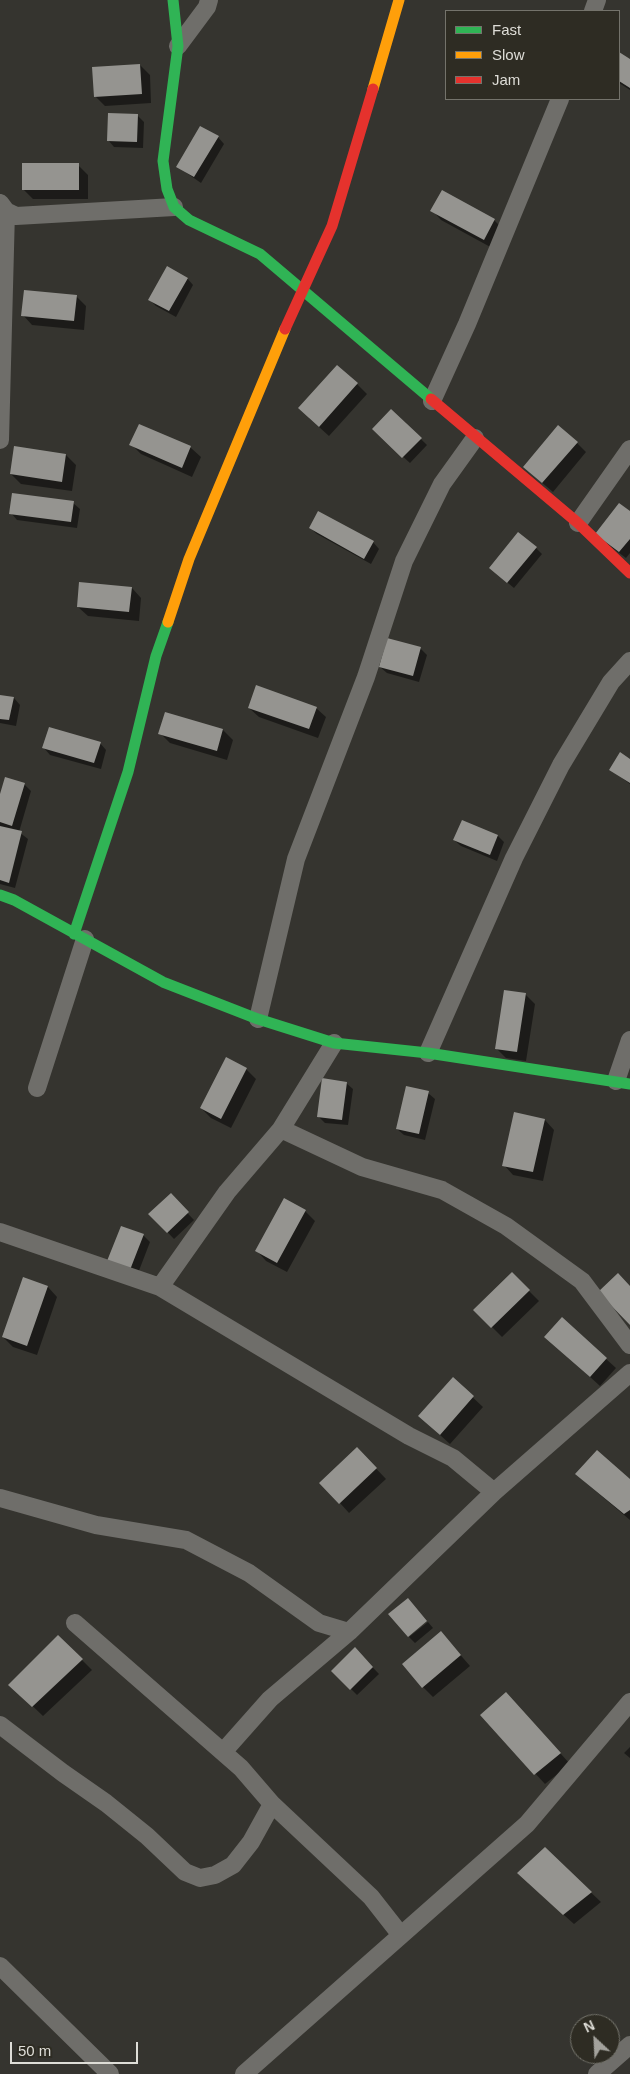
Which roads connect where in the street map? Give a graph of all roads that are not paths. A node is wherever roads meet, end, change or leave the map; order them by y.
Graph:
1 (173, 0) edge
2 (209, 0) edge
3 (399, 0) edge
4 (178, 46) junction
5 (560, 100) edge
6 (3, 207) edge
7 (174, 207) junction
8 (302, 288) junction
9 (432, 402) junction
10 (475, 438) junction
11 (0, 440) edge
12 (630, 449) edge
13 (578, 523) junction
14 (630, 573) edge
15 (630, 661) edge
16 (0, 895) edge
17 (80, 937) junction
18 (258, 1019) junction
19 (630, 1040) edge
20 (334, 1043) junction
21 (428, 1053) junction
22 (623, 1082) edge
23 (37, 1088) dead end
24 (281, 1129) junction
25 (0, 1232) edge
26 (160, 1287) junction
27 (630, 1345) edge
28 (630, 1373) edge
29 (494, 1492) junction
30 (0, 1498) edge
31 (75, 1623) dead end
32 (319, 1623) junction
33 (349, 1632) junction
34 (327, 1649) junction
35 (630, 1702) edge
36 (0, 1724) edge
37 (223, 1752) junction
38 (272, 1804) junction
39 (400, 1934) junction
40 (0, 1966) edge
41 (630, 2045) edge
42 (110, 2074) edge
43 (244, 2074) edge
44 (597, 2074) edge

1 - 4 street
2 - 4 street
3 - 8 street
4 - 7 street
5 - 9 street
6 - 7 street
6 - 11 street
7 - 8 street
8 - 9 street
8 - 17 street
9 - 10 street
10 - 13 street
10 - 18 street
12 - 13 street
13 - 14 street
15 - 21 street
16 - 17 street
17 - 18 street
17 - 23 street
18 - 20 street
19 - 22 street
20 - 21 street
20 - 24 street
21 - 22 street
24 - 26 street
24 - 27 street
25 - 26 street
26 - 29 street
28 - 29 street
29 - 33 street
30 - 32 street
31 - 37 street
32 - 33 street
32 - 34 street
33 - 34 street
34 - 37 street
35 - 39 street
36 - 38 street
37 - 38 street
38 - 39 street
39 - 43 street
40 - 42 street
41 - 44 street

